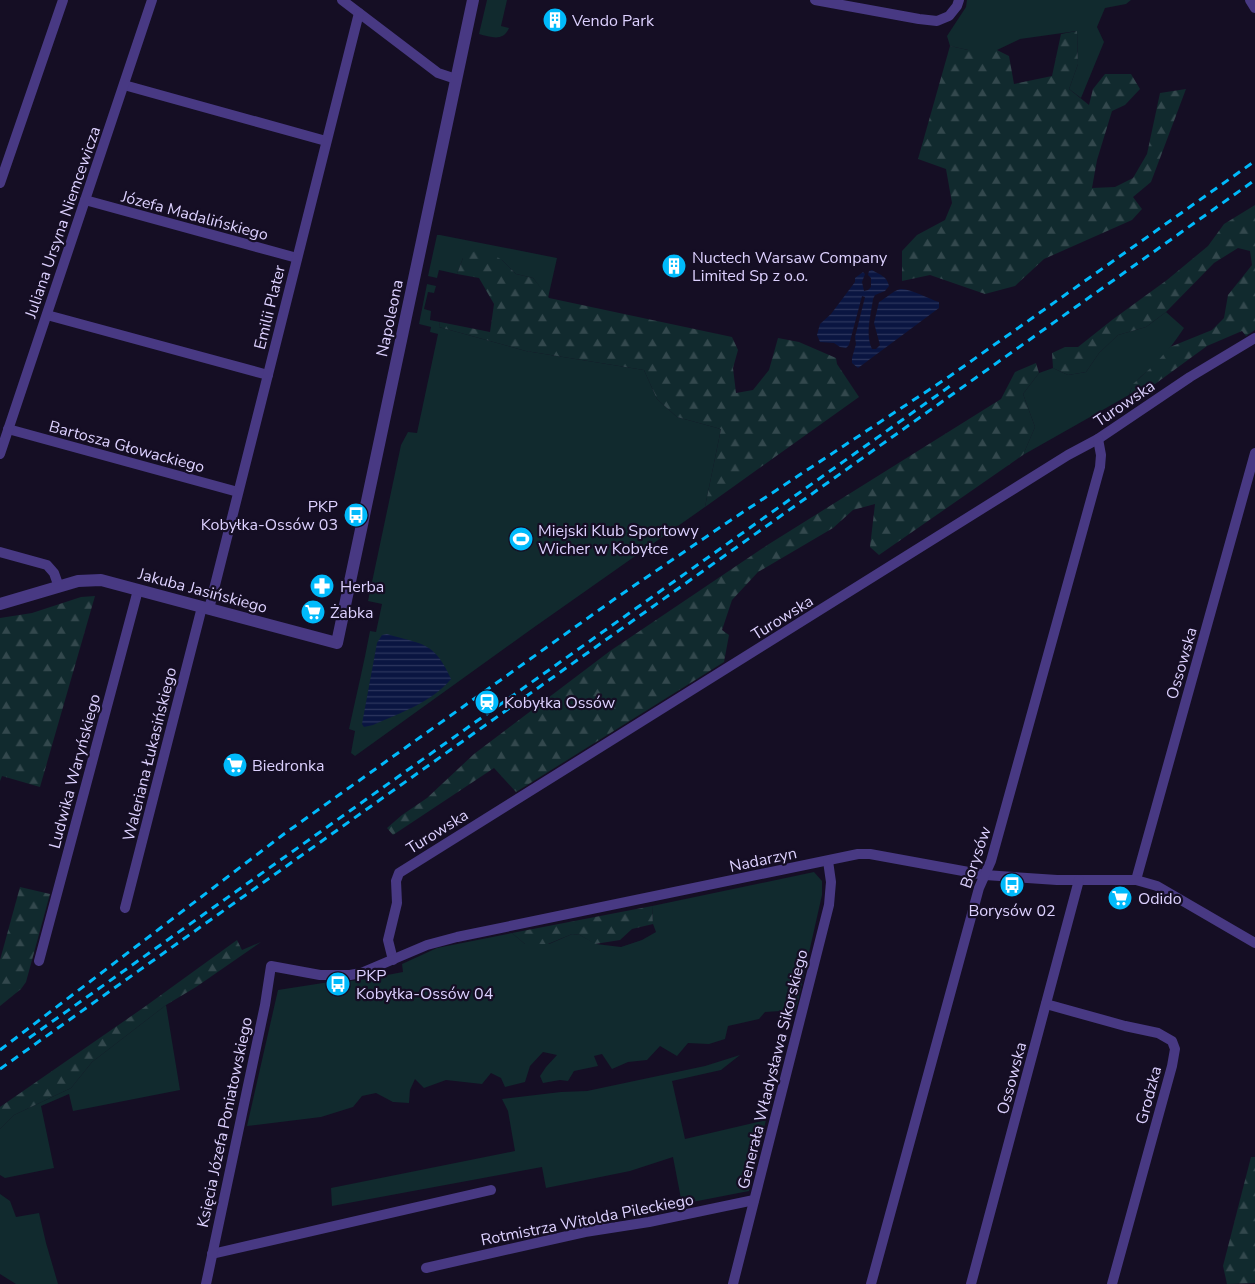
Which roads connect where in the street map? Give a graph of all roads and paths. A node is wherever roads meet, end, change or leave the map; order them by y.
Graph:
1 (63, 0) edge
2 (152, 0) edge
3 (342, 0) edge
4 (473, 0) edge
5 (814, 0) edge
6 (959, 0) edge
7 (1250, 0) edge
8 (357, 8) edge
9 (1255, 8) edge
10 (456, 79) junction
11 (124, 85) junction
12 (326, 142) junction
13 (0, 183) edge
14 (85, 200) junction
15 (297, 258) junction
16 (47, 315) junction
17 (1255, 338) edge
18 (268, 375) junction
19 (8, 429) junction
20 (1098, 438) junction
21 (1255, 453) edge
22 (0, 454) edge
23 (238, 492) junction
24 (0, 552) edge
25 (59, 587) junction
26 (138, 590) junction
27 (0, 604) edge
28 (206, 608) junction
29 (337, 643) joint
30 (828, 861) junction
31 (985, 875) junction
32 (1079, 880) junction
33 (1136, 880) junction
34 (125, 908) dead end
35 (1255, 943) edge
36 (393, 960) junction
37 (39, 961) dead end
38 (271, 966) joint
39 (1046, 1004) junction
40 (492, 1190) dead end
41 (754, 1200) junction
42 (212, 1254) junction
43 (426, 1268) dead end
44 (206, 1284) edge
45 (733, 1284) edge
46 (871, 1284) edge
47 (971, 1284) edge
48 (1112, 1284) edge

1 - 13 street
2 - 11 street, Juliana Ursyna Niemcewicza
3 - 8 street
4 - 10 street, Napoleona
5 - 6 street
7 - 9 street
8 - 10 street
8 - 12 street, Emilii Plater
10 - 29 street, Napoleona
11 - 12 street
11 - 14 street, Juliana Ursyna Niemcewicza
12 - 15 street, Emilii Plater
14 - 15 street, Józefa Madalińskiego
14 - 16 street, Juliana Ursyna Niemcewicza
15 - 18 street, Emilii Plater
16 - 18 street
16 - 19 street, Juliana Ursyna Niemcewicza
17 - 20 street, Turowska
18 - 23 street, Emilii Plater
19 - 22 street, Juliana Ursyna Niemcewicza
19 - 23 street, Bartosza Głowackiego
20 - 31 street, Borysów
20 - 36 street, Turowska
21 - 33 street, Ossowska
23 - 28 street, Emilii Plater
24 - 25 street
25 - 26 street, Jakuba Jasińskiego
25 - 27 street, Jakuba Jasińskiego
26 - 28 street, Jakuba Jasińskiego
26 - 37 street, Ludwika Waryńskiego
28 - 29 street, Jakuba Jasińskiego
28 - 34 street, Waleriana Łukasińskiego
30 - 31 street, Nadarzyn
30 - 36 street, Nadarzyn
30 - 41 street, Generała Władysława Sikorskiego
31 - 32 street, Nadarzyn
31 - 46 street, Borysów
32 - 33 street, Nadarzyn
32 - 39 street, Ossowska
33 - 35 street, Nadarzyn
36 - 38 street, Nadarzyn
38 - 42 street, Księcia Józefa Poniatowskiego
39 - 47 street, Ossowska
39 - 48 street, Grodzka
40 - 42 street
41 - 43 street, Rotmistrza Witolda Pileckiego
41 - 45 street, Generała Władysława Sikorskiego
42 - 44 street, Księcia Józefa Poniatowskiego

